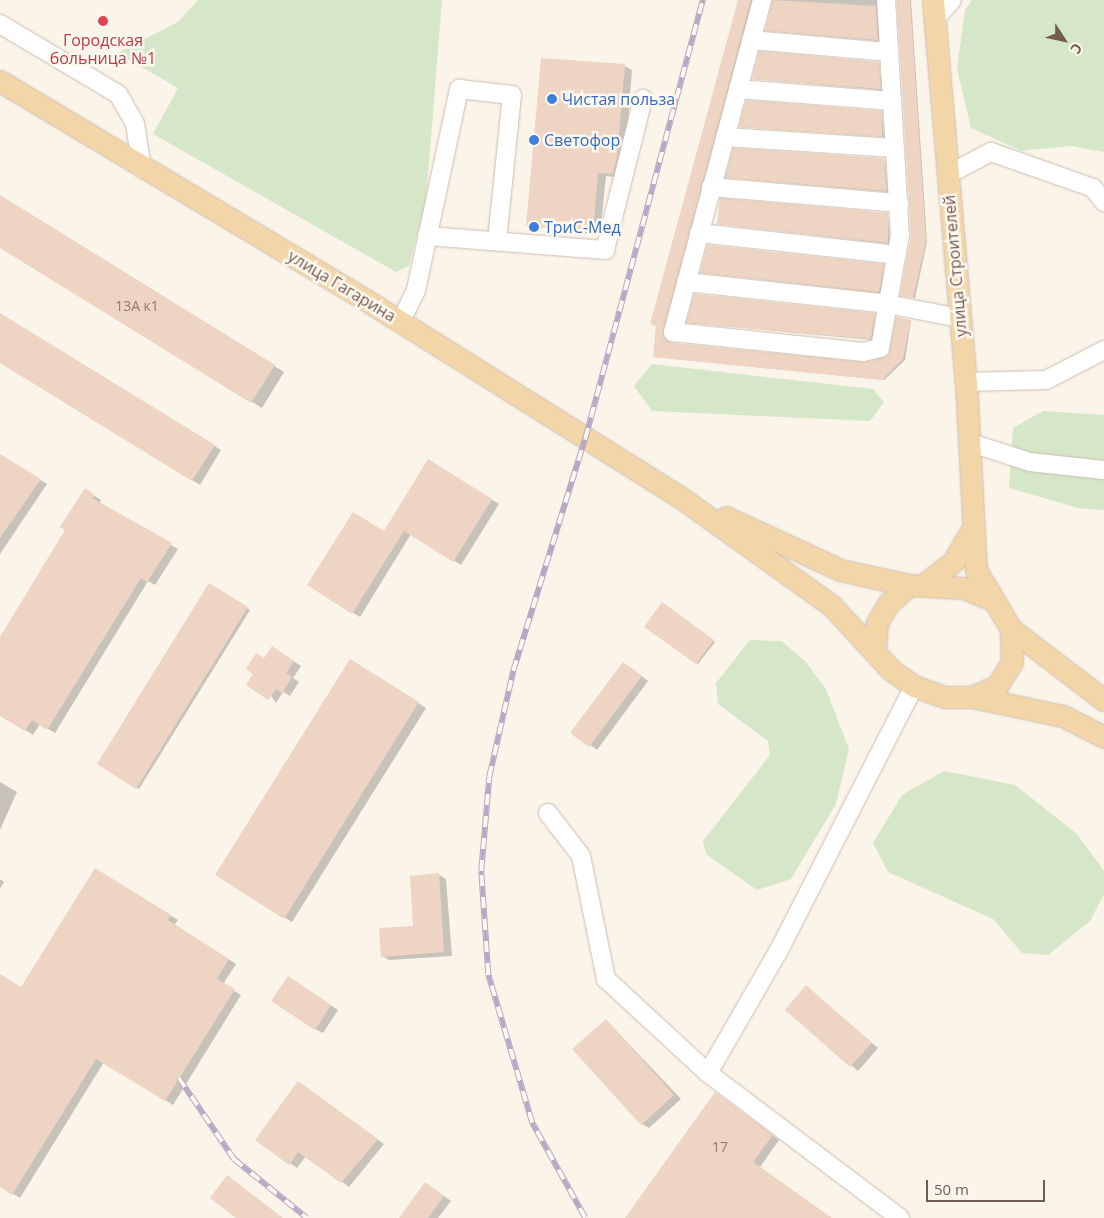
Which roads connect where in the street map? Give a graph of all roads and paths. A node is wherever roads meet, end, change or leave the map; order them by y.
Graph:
1 (762, 0) edge
2 (886, 0) edge
3 (952, 0) edge
4 (934, 9) edge
5 (0, 24) edge
6 (751, 40) junction
7 (890, 52) junction
8 (0, 82) edge
9 (738, 89) junction
10 (643, 99) dead end
11 (892, 101) junction
12 (725, 137) junction
13 (896, 148) junction
14 (142, 168) junction
15 (947, 175) junction
16 (712, 187) junction
17 (1104, 202) edge
18 (899, 204) junction
19 (699, 233) junction
20 (427, 236) junction
21 (497, 241) junction
22 (897, 255) junction
23 (686, 282) junction
24 (887, 304) junction
25 (960, 318) junction
26 (401, 322) junction
27 (1104, 350) edge
28 (966, 382) junction
29 (968, 442) junction
30 (1104, 470) edge
31 (680, 496) junction
32 (970, 533) junction
33 (918, 584) junction
34 (994, 601) junction
35 (1011, 629) junction
36 (875, 648) junction
37 (914, 686) junction
38 (972, 697) junction
39 (1104, 700) edge
40 (1104, 737) edge
41 (548, 813) dead end
42 (708, 1073) junction
43 (900, 1218) edge

1 - 6 lane
2 - 7 lane
3 - 4 lane
4 - 15 main road, улица Строителей
5 - 14 lane
6 - 7 lane
6 - 9 lane
7 - 11 lane
8 - 14 main road, улица Гагарина
9 - 11 lane
9 - 12 lane
10 - 21 lane
11 - 13 lane
12 - 13 lane
12 - 16 lane
13 - 18 lane
14 - 26 main road, улица Гагарина
15 - 17 lane
15 - 25 main road, улица Строителей
16 - 18 lane
16 - 19 lane
18 - 22 lane
19 - 22 lane
19 - 23 lane
20 - 21 lane
20 - 21 lane
20 - 26 lane
22 - 24 lane
23 - 24 lane
23 - 24 lane
24 - 25 lane
25 - 28 main road, улица Строителей
26 - 31 main road, улица Гагарина
27 - 28 lane
28 - 29 main road, улица Строителей
29 - 30 lane
29 - 32 main road, улица Строителей
31 - 33 main road
31 - 36 main road
32 - 33 main road
32 - 34 main road, улица Строителей
33 - 34 main road
33 - 36 main road
34 - 35 main road
35 - 38 main road
35 - 39 main road
36 - 37 main road
37 - 38 main road
37 - 42 lane
38 - 40 main road
41 - 42 lane
42 - 43 lane

